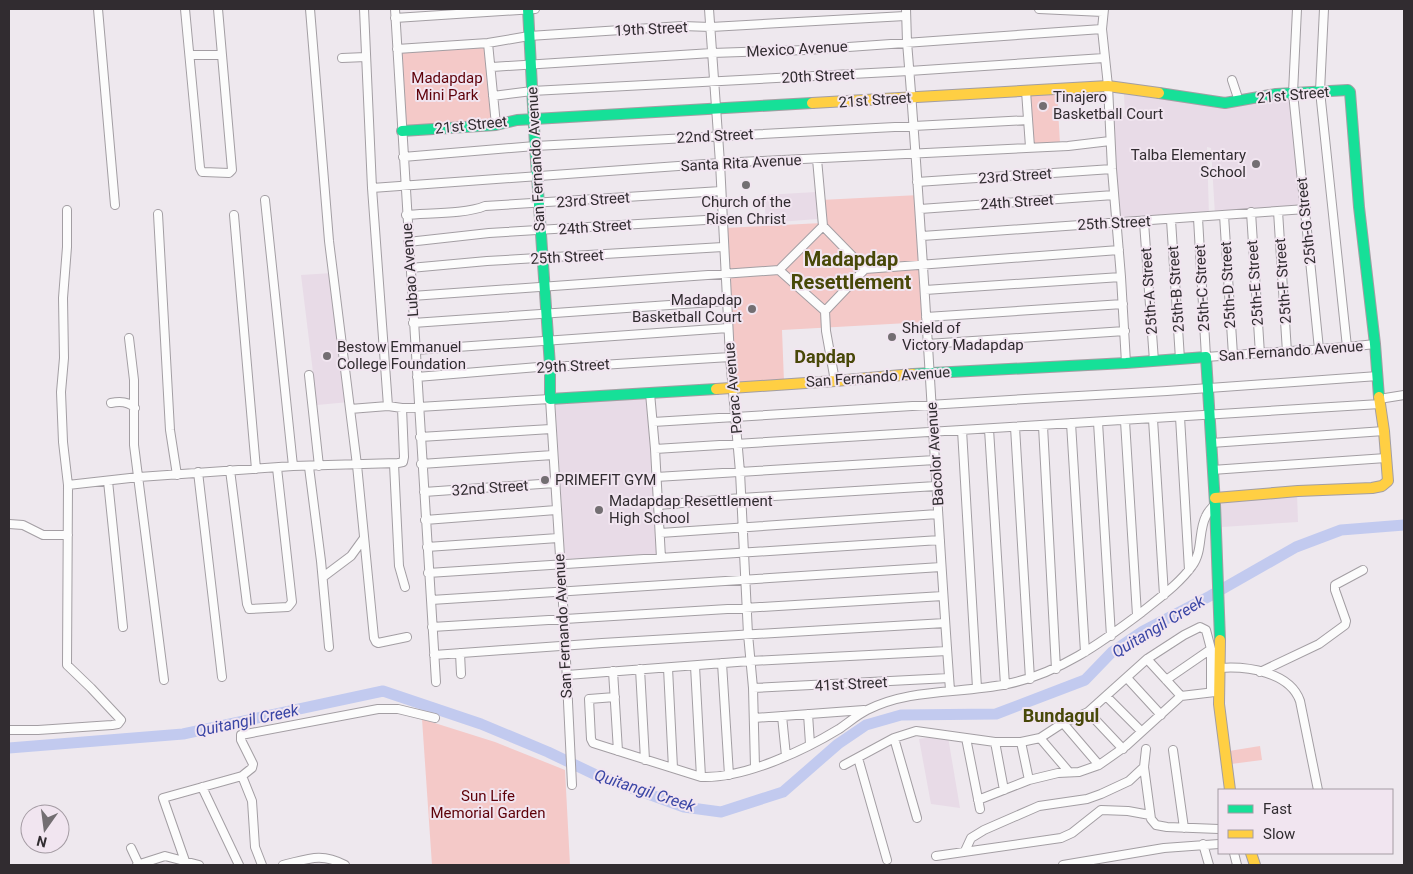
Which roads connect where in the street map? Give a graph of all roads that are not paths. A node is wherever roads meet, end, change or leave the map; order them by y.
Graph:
1 (98, 9) edge
2 (185, 9) edge
3 (218, 9) edge
4 (310, 9) edge
5 (364, 9) edge
6 (395, 9) edge
7 (528, 9) edge
8 (535, 9) edge
9 (710, 9) edge
10 (1038, 9) edge
11 (1046, 9) edge
12 (1297, 9) edge
13 (1324, 9) edge
14 (1074, 10) edge
15 (1103, 10) edge
16 (906, 12) edge
17 (395, 18) junction
18 (711, 27) junction
19 (1102, 29) junction
20 (529, 36) junction
21 (907, 42) junction
22 (488, 43) junction
23 (398, 49) junction
24 (712, 53) junction
25 (190, 55) junction
26 (222, 55) junction
27 (366, 57) junction
28 (342, 58) dead end
29 (1104, 58) junction
30 (531, 64) junction
31 (492, 67) junction
32 (909, 71) junction
33 (1232, 80) dead end
34 (715, 82) junction
35 (1108, 86) junction
36 (532, 91) junction
37 (1026, 91) junction
38 (1320, 91) junction
39 (1293, 92) junction
40 (493, 96) junction
41 (911, 98) junction
42 (1239, 101) junction
43 (716, 109) junction
44 (534, 119) junction
45 (1028, 120) junction
46 (496, 125) junction
47 (914, 125) junction
48 (402, 131) junction
49 (717, 136) junction
50 (1110, 141) junction
51 (535, 146) junction
52 (1030, 147) junction
53 (915, 154) junction
54 (403, 157) junction
55 (818, 159) junction
56 (720, 163) junction
57 (1112, 170) junction
58 (538, 176) junction
59 (917, 182) junction
60 (406, 186) junction
61 (372, 188) junction
62 (721, 191) junction
63 (1114, 195) junction
64 (265, 200) dead end
65 (539, 204) junction
66 (115, 205) dead end
67 (920, 209) junction
68 (1306, 209) junction
69 (67, 210) dead end
70 (1278, 211) junction
71 (1251, 212) junction
72 (158, 214) dead end
73 (234, 215) dead end
74 (406, 215) junction
75 (1224, 215) junction
76 (1198, 218) junction
77 (722, 219) junction
78 (1171, 220) junction
79 (1144, 222) junction
80 (1116, 223) junction
81 (823, 226) junction
82 (540, 230) junction
83 (922, 236) junction
84 (408, 242) junction
85 (723, 247) junction
86 (1119, 250) junction
87 (541, 258) junction
88 (924, 263) junction
89 (410, 268) junction
90 (865, 269) junction
91 (779, 270) junction
92 (725, 273) junction
93 (1121, 277) junction
94 (543, 286) junction
95 (925, 290) junction
96 (412, 296) junction
97 (727, 301) junction
98 (1123, 304) junction
99 (825, 311) junction
100 (546, 314) junction
101 (926, 317) junction
102 (413, 323) junction
103 (728, 328) junction
104 (1124, 331) junction
105 (129, 338) dead end
106 (547, 341) junction
107 (927, 344) junction
108 (1375, 344) junction
109 (1347, 347) junction
110 (1319, 349) junction
111 (415, 350) junction
112 (1287, 352) junction
113 (1260, 354) junction
114 (1233, 355) junction
115 (730, 357) junction
116 (1206, 357) junction
117 (1180, 359) junction
118 (1154, 361) junction
119 (1126, 363) junction
120 (550, 366) junction
121 (929, 372) junction
122 (308, 375) dead end
123 (1378, 376) junction
124 (417, 377) junction
125 (835, 381) junction
126 (732, 387) junction
127 (1208, 388) junction
128 (650, 393) junction
129 (1404, 395) edge
130 (550, 399) junction
131 (1380, 401) junction
132 (110, 402) dead end
133 (932, 405) junction
134 (388, 406) junction
135 (419, 407) junction
136 (135, 408) junction
137 (402, 408) junction
138 (350, 409) junction
139 (1209, 415) junction
140 (1180, 417) junction
141 (736, 418) junction
142 (1152, 419) junction
143 (1124, 421) junction
144 (653, 422) junction
145 (1098, 422) junction
146 (1071, 423) junction
147 (1043, 426) junction
148 (1015, 427) junction
149 (551, 429) junction
150 (990, 429) junction
151 (962, 430) junction
152 (1384, 431) junction
153 (934, 432) junction
154 (420, 437) junction
155 (738, 443) junction
156 (1210, 443) junction
157 (655, 449) junction
158 (553, 455) junction
159 (1386, 458) junction
160 (935, 460) junction
161 (394, 464) junction
162 (422, 464) junction
163 (357, 465) junction
164 (293, 466) junction
165 (319, 466) junction
166 (309, 467) junction
167 (277, 468) junction
168 (256, 469) junction
169 (230, 470) junction
170 (1212, 470) junction
171 (198, 472) junction
172 (740, 472) junction
173 (177, 475) junction
174 (139, 477) junction
175 (656, 477) junction
176 (108, 481) junction
177 (555, 484) junction
178 (68, 485) junction
179 (936, 486) junction
180 (424, 492) junction
181 (741, 498) junction
182 (1215, 501) junction
183 (658, 505) junction
184 (556, 510) junction
185 (938, 514) junction
186 (425, 520) junction
187 (9, 524) edge
188 (743, 526) junction
189 (660, 533) junction
190 (68, 535) junction
191 (364, 538) junction
192 (558, 538) junction
193 (940, 540) junction
194 (427, 547) junction
195 (744, 554) junction
196 (661, 558) junction
197 (560, 564) junction
198 (941, 567) junction
199 (1189, 570) junction
200 (1364, 570) dead end
201 (428, 573) junction
202 (323, 576) junction
203 (745, 580) junction
204 (405, 587) dead end
205 (562, 591) junction
206 (1164, 594) junction
207 (943, 596) junction
208 (431, 600) junction
209 (747, 608) junction
210 (1137, 615) junction
211 (564, 619) junction
212 (945, 623) junction
213 (123, 627) dead end
214 (432, 627) junction
215 (748, 634) junction
216 (1111, 636) junction
217 (407, 637) dead end
218 (565, 646) junction
219 (329, 647) dead end
220 (1211, 648) junction
221 (947, 652) junction
222 (1085, 652) junction
223 (460, 653) junction
224 (434, 655) junction
225 (1147, 659) junction
226 (750, 661) junction
227 (722, 663) junction
228 (695, 666) junction
229 (668, 668) junction
230 (1056, 668) junction
231 (1220, 668) junction
232 (640, 670) junction
233 (613, 671) junction
234 (1260, 672) junction
235 (461, 674) dead end
236 (567, 675) junction
237 (222, 677) dead end
238 (949, 678) junction
239 (1127, 678) junction
240 (1030, 679) junction
241 (164, 680) dead end
242 (1166, 680) junction
243 (436, 682) dead end
244 (1005, 685) junction
245 (753, 688) junction
246 (977, 688) junction
247 (950, 690) junction
248 (1215, 692) junction
249 (1106, 696) junction
250 (1181, 696) junction
251 (615, 697) junction
252 (866, 710) junction
253 (1088, 712) junction
254 (808, 714) junction
255 (1161, 715) junction
256 (782, 716) junction
257 (435, 718) dead end
258 (754, 718) junction
259 (1063, 722) junction
260 (9, 730) edge
261 (1141, 731) junction
262 (894, 738) junction
263 (966, 738) junction
264 (1040, 738) junction
265 (995, 742) junction
266 (1021, 742) junction
267 (810, 744) junction
268 (1146, 749) dead end
269 (1122, 750) junction
270 (1173, 750) dead end
271 (618, 751) junction
272 (786, 756) junction
273 (858, 758) junction
274 (646, 760) junction
275 (844, 765) dead end
276 (1099, 765) junction
277 (755, 767) junction
278 (1144, 767) junction
279 (673, 768) junction
280 (1069, 772) junction
281 (729, 775) junction
282 (242, 776) junction
283 (701, 777) junction
284 (1029, 780) junction
285 (572, 785) dead end
286 (202, 787) junction
287 (1230, 789) edge
288 (1318, 789) edge
289 (1004, 790) junction
290 (978, 800) junction
291 (1086, 800) junction
292 (980, 809) dead end
293 (1101, 810) junction
294 (1150, 815) junction
295 (917, 818) dead end
296 (1184, 828) junction
297 (1218, 829) edge
298 (1203, 844) junction
299 (1218, 844) edge
300 (132, 848) dead end
301 (965, 851) junction
302 (936, 856) dead end
303 (886, 860) dead end
304 (185, 861) junction
305 (138, 865) edge
306 (199, 865) edge
307 (239, 865) edge
308 (262, 865) edge
309 (283, 865) edge
310 (345, 865) edge
311 (1064, 865) edge
312 (1209, 865) edge

1 - 66 street
2 - 25 street
3 - 26 street
4 - 138 street
5 - 27 street
6 - 17 street, Lubao Avenue
7 - 8 street
7 - 17 street
7 - 20 street, San Fernando Avenue
9 - 18 street, Porac Avenue
10 - 11 street
11 - 14 street
12 - 39 street, 25th-G Street
13 - 38 street
14 - 15 street
15 - 19 street
16 - 18 street, 19th Street
16 - 21 street, Bacolor Avenue
17 - 23 street, Lubao Avenue
18 - 20 street, 19th Street
18 - 24 street, Porac Avenue
19 - 21 street, Mexico Avenue
19 - 29 street
20 - 22 street, 19th Street
20 - 30 street, San Fernando Avenue
21 - 24 street, Mexico Avenue
21 - 32 street, Bacolor Avenue
22 - 23 street, 19th Street
22 - 31 street
23 - 48 street, Lubao Avenue
24 - 30 street, Mexico Avenue
24 - 34 street, Porac Avenue
25 - 26 street
25 - 26 street
27 - 28 street
27 - 61 street
29 - 32 street, 20th Street
29 - 35 street
30 - 31 street, Mexico Avenue
30 - 36 street, San Fernando Avenue
31 - 40 street
32 - 34 street, 20th Street
32 - 41 street, Bacolor Avenue
33 - 42 street
34 - 36 street, 20th Street
34 - 43 street, Porac Avenue
35 - 37 street, 21st Street
35 - 42 street, 21st Street
35 - 50 street
36 - 40 street, 20th Street
36 - 44 street, San Fernando Avenue
37 - 41 street, 21st Street
37 - 45 street
38 - 39 street, 21st Street
38 - 108 street, 21st Street
38 - 109 street
39 - 42 street, 21st Street
39 - 68 street, 25th-G Street
40 - 46 street
41 - 43 street, 21st Street
41 - 47 street, Bacolor Avenue
43 - 44 street, 21st Street
43 - 49 street, Porac Avenue
44 - 46 street, 21st Street
44 - 51 street, San Fernando Avenue
45 - 47 street, 22nd Street
45 - 52 street
46 - 48 street, 21st Street
47 - 49 street, 22nd Street
47 - 53 street, Bacolor Avenue
48 - 54 street, Lubao Avenue
49 - 51 street, 22nd Street
49 - 56 street, Porac Avenue
50 - 52 street, Santa Rita Avenue
50 - 57 street
51 - 54 street, 22nd Street
51 - 58 street, San Fernando Avenue
52 - 53 street, Santa Rita Avenue
53 - 55 street, Santa Rita Avenue
53 - 59 street, Bacolor Avenue
54 - 60 street, Lubao Avenue
55 - 56 street, Santa Rita Avenue
55 - 81 street
56 - 58 street, Santa Rita Avenue
56 - 62 street, Porac Avenue
57 - 59 street, 23rd Street
57 - 63 street
58 - 60 street, Santa Rita Avenue
58 - 65 street, San Fernando Avenue
59 - 67 street, Bacolor Avenue
60 - 61 street, Santa Rita Avenue
60 - 74 street, Lubao Avenue
61 - 134 street
62 - 65 street, 23rd Street
62 - 77 street, Porac Avenue
63 - 67 street, 24th Street
63 - 80 street
64 - 164 street
65 - 74 street, 23rd Street
65 - 82 street, San Fernando Avenue
67 - 83 street, Bacolor Avenue
68 - 70 street, 25th Street
68 - 110 street, 25th-G Street
69 - 178 street
70 - 71 street, 25th Street
70 - 112 street, 25th-F Street
71 - 75 street, 25th Street
71 - 113 street, 25th-E Street
72 - 173 street
73 - 168 street
74 - 84 street, Lubao Avenue
75 - 76 street, 25th Street
75 - 114 street, 25th-D Street
76 - 78 street, 25th Street
76 - 116 street, 25th-C Street
77 - 82 street, 24th Street
77 - 85 street, Porac Avenue
78 - 79 street, 25th Street
78 - 117 street, 25th-B Street
79 - 80 street, 25th Street
79 - 118 street, 25th-A Street
80 - 83 street, 25th Street
80 - 86 street
81 - 90 street
81 - 91 street
82 - 84 street, 24th Street
82 - 87 street, San Fernando Avenue
83 - 88 street, Bacolor Avenue
84 - 89 street, Lubao Avenue
85 - 87 street, 25th Street
85 - 92 street, Porac Avenue
86 - 88 street
86 - 93 street
87 - 89 street, 25th Street
87 - 94 street, San Fernando Avenue
88 - 90 street
88 - 95 street, Bacolor Avenue
89 - 96 street, Lubao Avenue
90 - 99 street
91 - 92 street
91 - 99 street
92 - 94 street
92 - 97 street, Porac Avenue
93 - 95 street
93 - 98 street
94 - 96 street
94 - 100 street, San Fernando Avenue
95 - 101 street, Bacolor Avenue
96 - 102 street, Lubao Avenue
97 - 100 street
97 - 103 street, Porac Avenue
98 - 101 street
98 - 104 street
99 - 125 street
100 - 102 street
100 - 106 street, San Fernando Avenue
101 - 107 street, Bacolor Avenue
102 - 111 street, Lubao Avenue
103 - 106 street
103 - 115 street, Porac Avenue
104 - 107 street
104 - 119 street
105 - 136 street
106 - 111 street
106 - 120 street, San Fernando Avenue
107 - 121 street, Bacolor Avenue
108 - 109 street, San Fernando Avenue
108 - 123 street
109 - 110 street, San Fernando Avenue
110 - 112 street, San Fernando Avenue
111 - 124 street, Lubao Avenue
112 - 113 street, San Fernando Avenue
113 - 114 street, San Fernando Avenue
114 - 116 street, San Fernando Avenue
115 - 120 street, 29th Street
115 - 126 street, Porac Avenue
116 - 117 street, San Fernando Avenue
116 - 127 street, San Fernando Avenue
117 - 118 street, San Fernando Avenue
118 - 119 street, San Fernando Avenue
119 - 121 street, San Fernando Avenue
120 - 124 street, 29th Street
120 - 130 street, San Fernando Avenue
121 - 125 street, San Fernando Avenue
121 - 133 street, Bacolor Avenue
122 - 165 street
123 - 127 street
123 - 131 street
124 - 135 street, Lubao Avenue
125 - 126 street, San Fernando Avenue
126 - 128 street, San Fernando Avenue
126 - 141 street, Porac Avenue
127 - 133 street
127 - 139 street, San Fernando Avenue
128 - 130 street, San Fernando Avenue
128 - 144 street
129 - 131 street
130 - 135 street, San Fernando Avenue
130 - 149 street, San Fernando Avenue
131 - 139 street
131 - 152 street
132 - 136 street
133 - 141 street
133 - 153 street, Bacolor Avenue
134 - 137 street, San Fernando Avenue
134 - 138 street, San Fernando Avenue
135 - 137 street, San Fernando Avenue
135 - 154 street, Lubao Avenue
136 - 174 street
137 - 161 street
138 - 163 street
139 - 140 street
139 - 156 street, San Fernando Avenue
140 - 142 street
140 - 199 street
141 - 144 street
141 - 155 street, Porac Avenue
142 - 143 street
142 - 206 street
143 - 145 street
143 - 210 street
144 - 157 street
145 - 146 street
145 - 216 street
146 - 147 street
146 - 222 street
147 - 148 street
147 - 230 street
148 - 150 street
148 - 240 street
149 - 154 street
149 - 158 street, San Fernando Avenue
150 - 151 street
150 - 244 street
151 - 153 street
151 - 246 street
152 - 156 street
152 - 159 street
153 - 155 street
153 - 160 street, Bacolor Avenue
154 - 162 street, Lubao Avenue
155 - 157 street
155 - 172 street, Porac Avenue
156 - 170 street, San Fernando Avenue
157 - 175 street
158 - 162 street
158 - 177 street, San Fernando Avenue
159 - 170 street
159 - 182 street
160 - 172 street
160 - 179 street, Bacolor Avenue
161 - 163 street
161 - 204 street
162 - 180 street, Lubao Avenue
163 - 165 street
163 - 191 street
164 - 166 street
164 - 167 street
165 - 166 street
166 - 202 street
167 - 168 street
167 - 169 street
168 - 169 street
169 - 171 street
170 - 182 street, San Fernando Avenue
171 - 173 street
171 - 237 street
172 - 175 street
172 - 181 street, Porac Avenue
173 - 174 street
174 - 176 street
174 - 241 street
175 - 183 street
176 - 178 street
176 - 213 street
177 - 180 street, 32nd Street
177 - 184 street, San Fernando Avenue
178 - 190 street
179 - 181 street
179 - 185 street, Bacolor Avenue
180 - 186 street, Lubao Avenue
181 - 183 street
181 - 188 street, Porac Avenue
182 - 199 street
182 - 231 street, San Fernando Avenue
183 - 189 street
184 - 186 street
184 - 192 street, San Fernando Avenue
185 - 188 street
185 - 193 street, Bacolor Avenue
186 - 194 street, Lubao Avenue
187 - 190 street
188 - 189 street
188 - 195 street, Porac Avenue
189 - 196 street
190 - 260 street
191 - 202 street
191 - 217 street
192 - 194 street
192 - 197 street, San Fernando Avenue
193 - 195 street
193 - 198 street, Bacolor Avenue
194 - 201 street, Lubao Avenue
195 - 196 street
195 - 203 street, Porac Avenue
196 - 197 street
197 - 201 street
197 - 205 street, San Fernando Avenue
198 - 203 street
198 - 207 street, Bacolor Avenue
199 - 206 street
200 - 234 street
201 - 208 street, Lubao Avenue
202 - 219 street
203 - 205 street
203 - 209 street, Porac Avenue
205 - 208 street
205 - 211 street, San Fernando Avenue
206 - 210 street
207 - 209 street
207 - 212 street, Bacolor Avenue
208 - 214 street, Lubao Avenue
209 - 211 street
209 - 215 street, Porac Avenue
210 - 216 street
211 - 214 street
211 - 218 street, San Fernando Avenue
212 - 215 street
212 - 221 street, Bacolor Avenue
214 - 224 street, Lubao Avenue
215 - 218 street
215 - 226 street, Porac Avenue
216 - 222 street
218 - 223 street
218 - 236 street, San Fernando Avenue
220 - 225 street
220 - 242 street
220 - 248 street
221 - 226 street
221 - 238 street, Bacolor Avenue
222 - 230 street
223 - 224 street
223 - 235 street
224 - 243 street, Lubao Avenue
225 - 239 street
225 - 242 street
226 - 227 street
226 - 245 street, Porac Avenue
227 - 228 street
227 - 281 street
228 - 229 street
228 - 283 street
229 - 232 street
229 - 279 street
230 - 240 street
231 - 234 street
231 - 248 street, San Fernando Avenue
232 - 233 street
232 - 274 street
233 - 236 street
233 - 251 street
234 - 288 street
236 - 285 street, San Fernando Avenue
238 - 245 street, 41st Street
238 - 247 street, Bacolor Avenue
239 - 249 street
239 - 255 street
240 - 244 street
242 - 250 street
244 - 246 street
245 - 258 street, Porac Avenue
246 - 247 street
247 - 252 street
248 - 250 street
248 - 287 street, San Fernando Avenue
249 - 253 street
249 - 261 street
250 - 255 street
251 - 271 street
251 - 271 street
252 - 254 street
252 - 267 street
253 - 259 street
253 - 269 street
254 - 256 street
254 - 267 street
255 - 261 street
256 - 258 street
256 - 272 street
257 - 282 street
258 - 277 street, Porac Avenue
259 - 264 street
259 - 276 street
261 - 269 street
262 - 263 street
262 - 273 street
262 - 295 street
263 - 265 street
263 - 290 street
264 - 266 street
264 - 280 street
265 - 266 street
265 - 289 street
266 - 284 street
267 - 272 street
268 - 278 street
269 - 276 street
270 - 296 street
271 - 274 street
272 - 277 street
273 - 275 street
273 - 303 street
274 - 279 street
276 - 280 street
277 - 281 street
278 - 291 street
278 - 294 street
279 - 283 street
280 - 284 street
281 - 283 street
282 - 286 street
282 - 308 street
284 - 289 street
286 - 304 street
286 - 307 street
289 - 290 street
290 - 292 street
291 - 293 street
291 - 301 street
293 - 294 street
293 - 301 street
294 - 296 street
296 - 297 street
298 - 299 street
298 - 311 street
298 - 312 street
300 - 305 street
301 - 302 street
304 - 305 street
304 - 306 street
309 - 310 street

